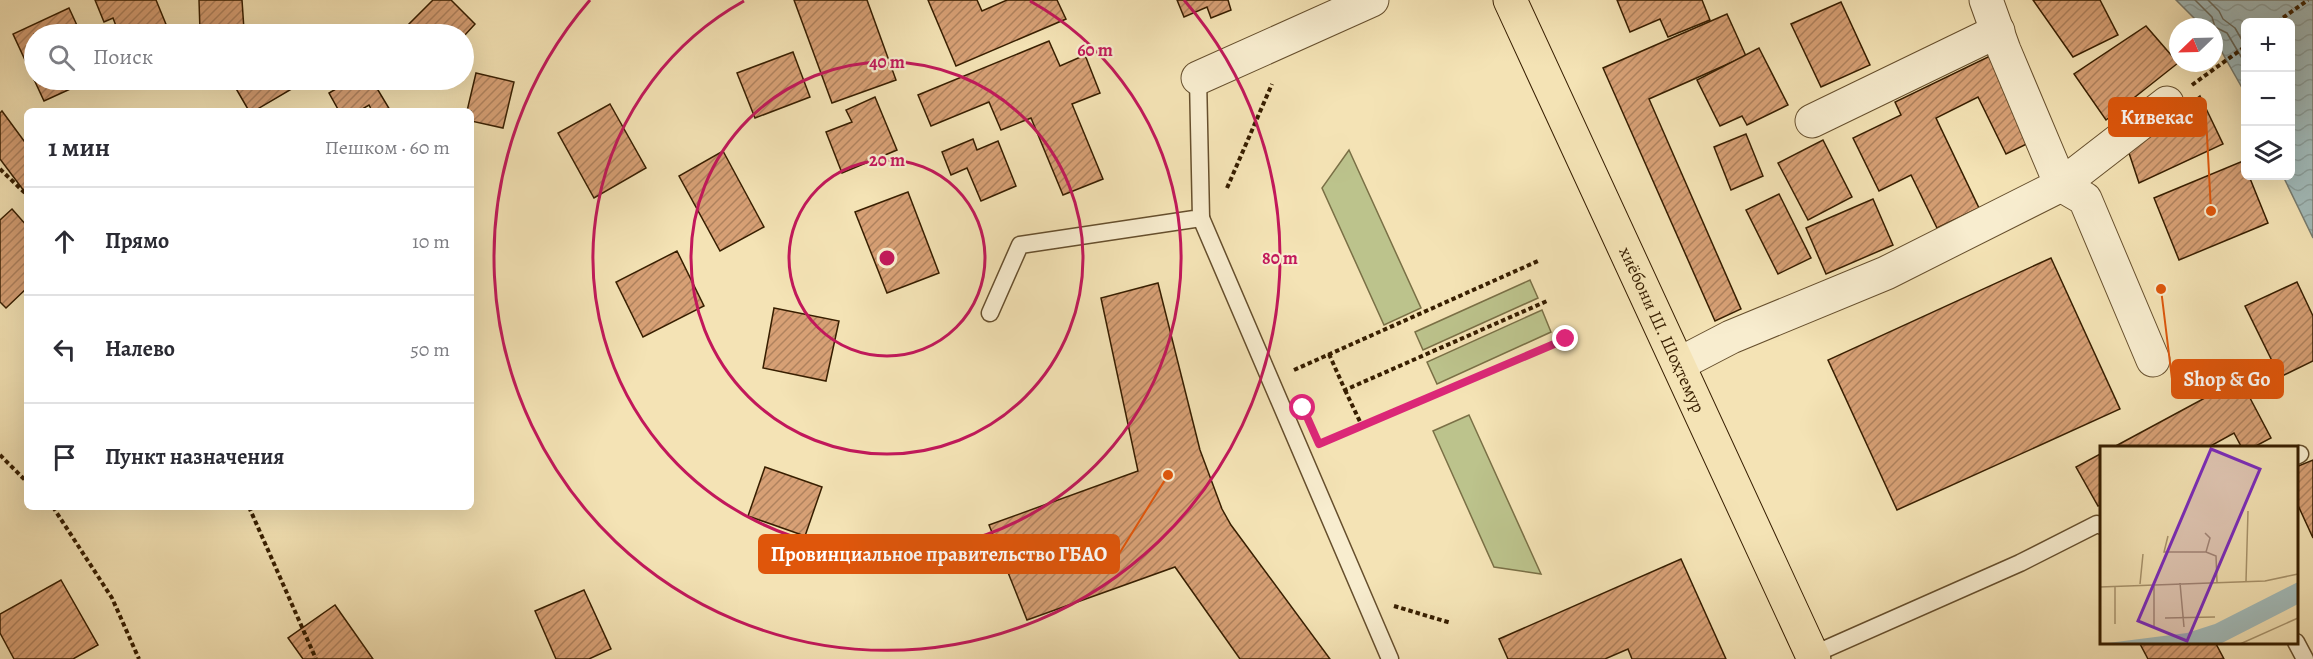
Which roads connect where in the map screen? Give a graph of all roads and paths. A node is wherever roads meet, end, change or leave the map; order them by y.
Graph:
1 (1372, 0) edge
2 (1510, 0) edge
3 (1986, 0) edge
4 (2308, 0) edge
5 (2283, 18) edge
6 (1998, 31) junction
7 (2241, 50) edge
8 (1198, 78) joint
9 (1272, 84) dead end
10 (2167, 102) joint
11 (1812, 121) dead end
12 (0, 169) edge
13 (2061, 185) junction
14 (24, 192) edge
15 (1225, 192) dead end
16 (1201, 218) junction
17 (1538, 261) dead end
18 (1547, 301) dead end
19 (990, 314) dead end
20 (1566, 339) dead end
21 (1329, 354) junction
22 (2153, 360) dead end
23 (1679, 364) junction
24 (1288, 373) dead end
25 (1345, 390) junction
26 (1362, 426) junction
27 (1319, 444) dead end
28 (0, 455) edge
29 (24, 479) edge
30 (55, 510) edge
31 (250, 510) edge
32 (2100, 525) edge
33 (2297, 644) edge
34 (1813, 657) edge
35 (139, 659) edge
36 (316, 659) edge
37 (1390, 659) edge
38 (2305, 659) edge

1 - 8 street
2 - 23 main road, хиёбони Ш. Шоҳтемур
3 - 6 street
4 - 5 path
6 - 11 street
6 - 13 street
7 - 10 path
8 - 16 lane
9 - 15 path
10 - 13 street
12 - 14 path
13 - 22 street
13 - 23 street
16 - 19 lane
16 - 37 lane
17 - 21 path
18 - 25 path
20 - 26 path
21 - 24 path
21 - 25 path
23 - 34 main road, хиёбони Ш. Шоҳтемур
25 - 26 path
26 - 27 path
28 - 29 path
30 - 35 path
31 - 36 path
32 - 34 lane
33 - 38 lane

